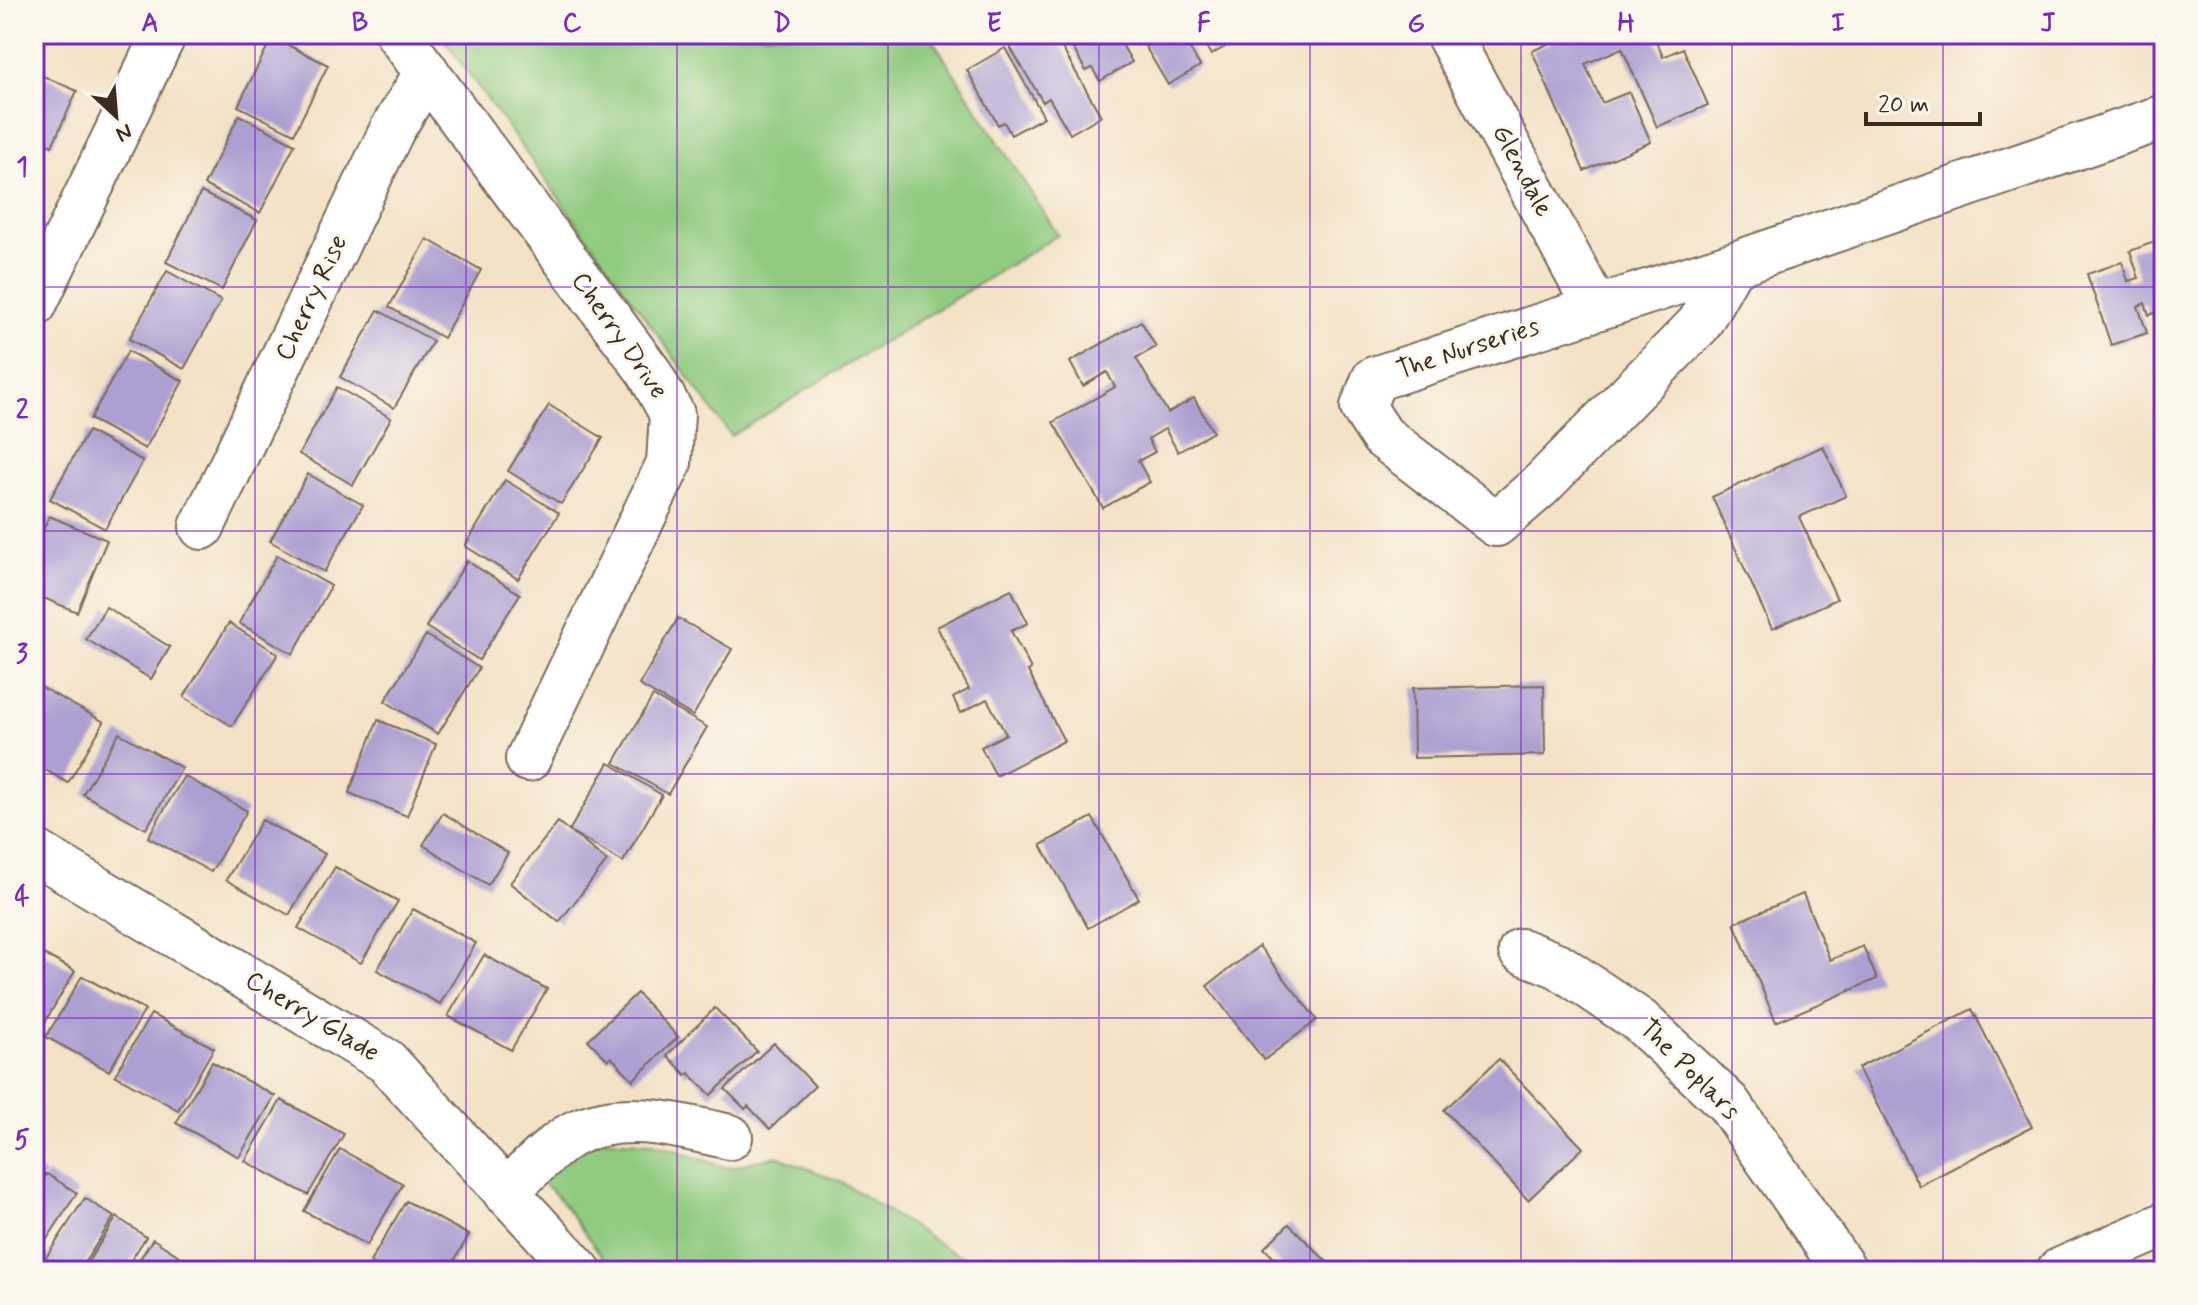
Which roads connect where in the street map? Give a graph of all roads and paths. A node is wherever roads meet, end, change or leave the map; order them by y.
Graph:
1 (398, 34) edge
2 (1448, 34) edge
3 (151, 39) edge
4 (427, 72) junction
5 (2164, 117) edge
6 (1732, 265) junction
7 (34, 305) edge
8 (1596, 308) junction
9 (202, 527) dead end
10 (528, 759) dead end
11 (34, 851) edge
12 (1521, 951) dead end
13 (730, 1137) dead end
14 (505, 1192) junction
15 (2164, 1225) edge
16 (579, 1271) edge
17 (1845, 1271) edge
18 (2059, 1271) edge

1 - 4 street, Cherry Drive
2 - 8 street, Glendale
3 - 7 street
4 - 9 street, Cherry Rise
4 - 10 street, Cherry Drive
5 - 6 street, The Nurseries
6 - 8 street, The Nurseries
6 - 8 street, The Nurseries
11 - 14 street, Cherry Glade
12 - 17 street, The Poplars
13 - 14 street
14 - 16 street, Cherry Glade
15 - 18 street

